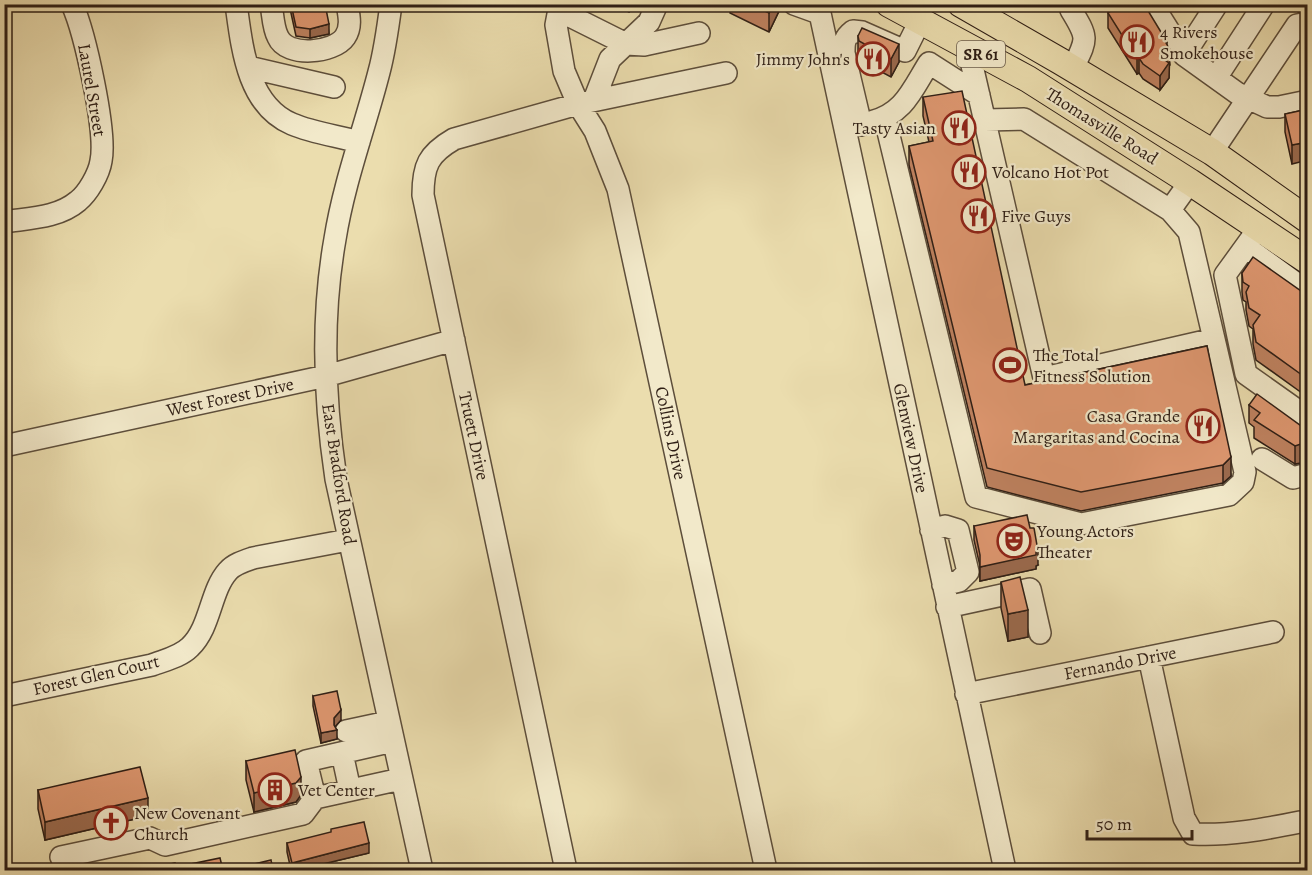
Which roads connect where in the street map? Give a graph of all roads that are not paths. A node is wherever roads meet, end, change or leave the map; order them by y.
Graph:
1 (72, 4) edge
2 (236, 4) edge
3 (271, 4) edge
4 (347, 4) edge
5 (392, 4) edge
6 (657, 4) edge
7 (794, 4) edge
8 (889, 4) edge
9 (961, 4) edge
10 (1217, 4) edge
11 (1264, 4) edge
12 (819, 9) edge
13 (565, 10) edge
14 (1071, 10) dead end
15 (1162, 10) edge
16 (989, 12) edge
17 (920, 21) junction
18 (1308, 23) edge
19 (699, 33) dead end
20 (278, 38) junction
21 (626, 44) junction
22 (243, 46) junction
23 (968, 48) junction
24 (1184, 55) junction
25 (248, 67) junction
26 (1073, 68) junction
27 (726, 73) dead end
28 (1216, 78) junction
29 (334, 87) dead end
30 (979, 95) junction
31 (1249, 99) junction
32 (1308, 101) edge
33 (586, 102) junction
34 (893, 113) junction
35 (985, 120) junction
36 (852, 127) junction
37 (359, 142) junction
38 (1212, 152) junction
39 (1190, 182) junction
40 (1170, 210) junction
41 (1308, 220) edge
42 (4, 222) edge
43 (1252, 238) junction
44 (1308, 261) edge
45 (1308, 292) edge
46 (1214, 339) junction
47 (454, 340) junction
48 (326, 376) junction
49 (1308, 418) edge
50 (4, 446) edge
51 (1262, 459) dead end
52 (1308, 474) edge
53 (348, 540) junction
54 (947, 607) junction
55 (1273, 632) dead end
56 (1040, 633) dead end
57 (1149, 657) junction
58 (966, 694) junction
59 (4, 696) edge
60 (390, 731) junction
61 (346, 732) dead end
62 (342, 753) junction
63 (401, 779) junction
64 (350, 790) junction
65 (315, 798) junction
66 (1300, 822) dead end
67 (62, 858) dead end
68 (422, 870) edge
69 (566, 870) edge
70 (766, 870) edge
71 (1005, 870) edge

1 - 42 street, Laurel Street
2 - 22 street
3 - 20 street
4 - 20 street
5 - 37 street, East Bradford Road
6 - 21 street
7 - 12 street
8 - 17 main road, Thomasville Road / SR 61
9 - 16 main road, Thomasville Road / SR 61
10 - 24 street
11 - 28 street
12 - 36 street, Glenview Drive
13 - 21 street
13 - 33 street, Collins Drive
14 - 26 street
15 - 24 street
16 - 23 main road
16 - 26 main road, Thomasville Road / SR 61
17 - 23 main road, Thomasville Road / SR 61
17 - 36 street
18 - 31 street
19 - 21 street
20 - 22 street
21 - 33 street
22 - 25 street
23 - 30 street
23 - 39 main road, Thomasville Road / SR 61
24 - 28 street
25 - 29 street
25 - 37 street
26 - 38 main road, Thomasville Road / SR 61
27 - 33 street, Truett Drive
28 - 31 street
30 - 34 street
30 - 34 street
30 - 35 street
31 - 32 street
31 - 38 street
33 - 47 street, Truett Drive
33 - 70 street, Collins Drive
34 - 36 street
34 - 46 street
35 - 40 street
35 - 46 street
36 - 54 street, Glenview Drive
37 - 48 street, East Bradford Road
38 - 39 main road
38 - 41 main road, Thomasville Road / SR 61
39 - 40 street
39 - 43 main road, Thomasville Road / SR 61
40 - 46 street
43 - 44 main road, Thomasville Road / SR 61
43 - 45 street
43 - 49 street
47 - 48 street, West Forest Drive
47 - 69 street, Truett Drive
48 - 50 street, West Forest Drive
48 - 53 street, East Bradford Road
51 - 52 street
53 - 59 street, Forest Glen Court
53 - 60 street, East Bradford Road
54 - 56 street
54 - 58 street, Glenview Drive
55 - 57 street, Fernando Drive
57 - 58 street, Fernando Drive
57 - 66 street
58 - 71 street, Glenview Drive
60 - 61 street
60 - 62 street
60 - 63 street, East Bradford Road
62 - 64 street
62 - 65 street
63 - 64 street
63 - 68 street, East Bradford Road
64 - 65 street
65 - 67 street

